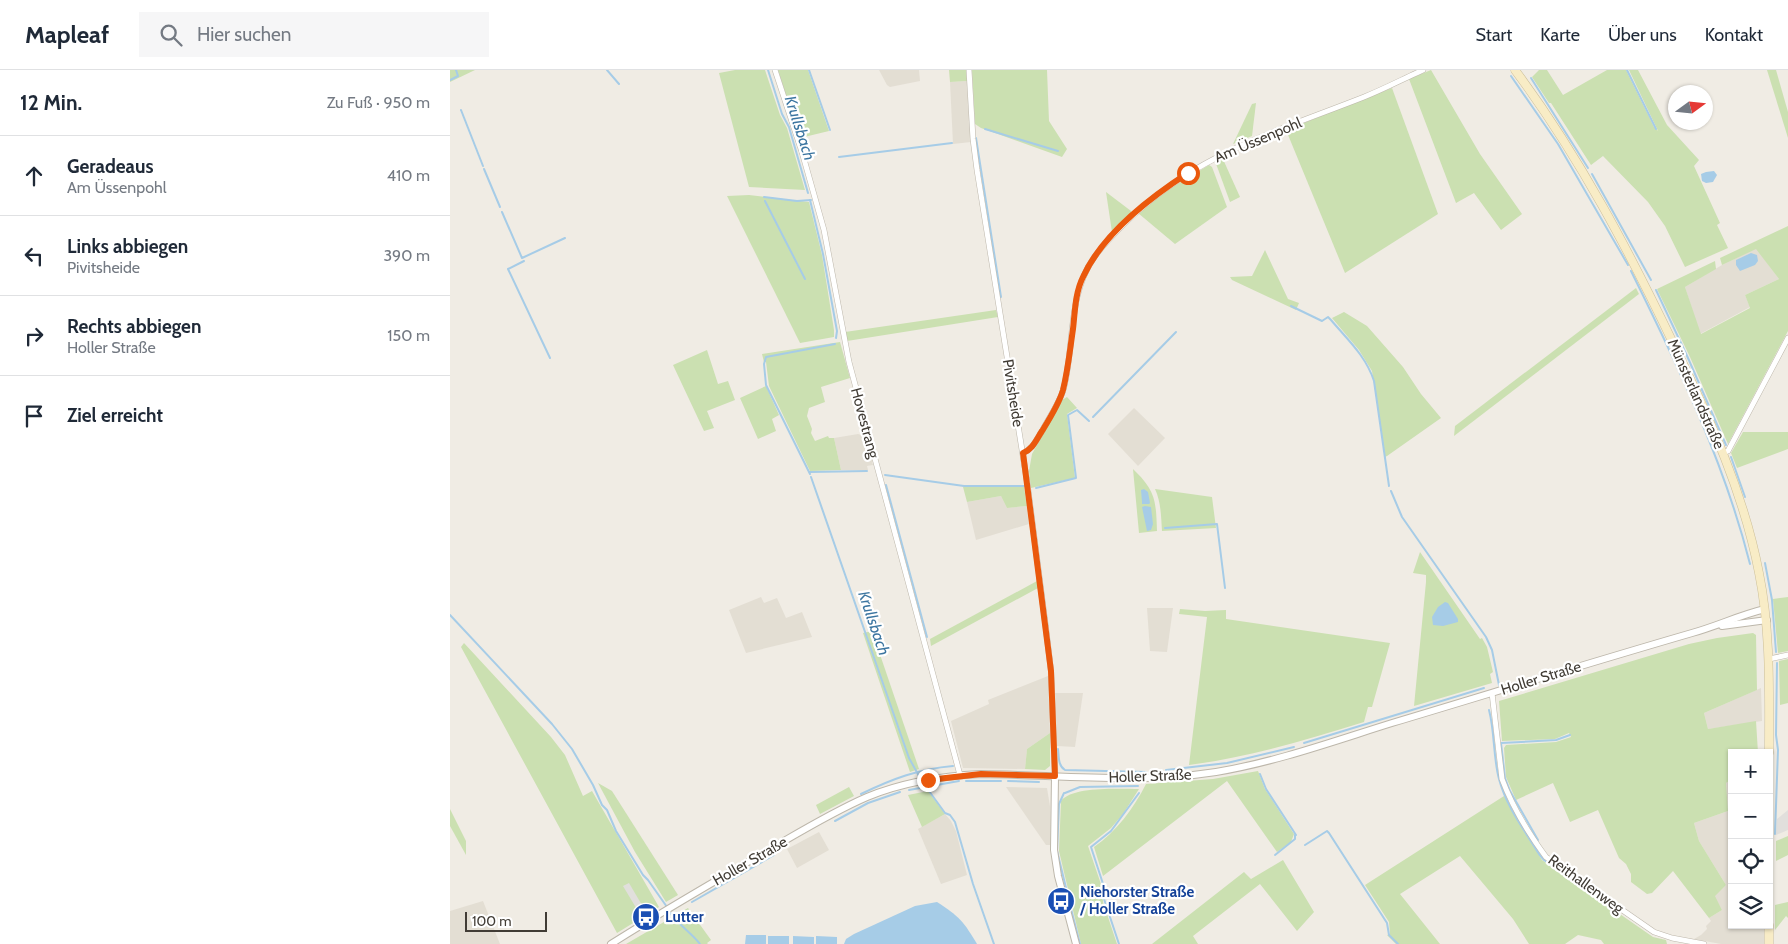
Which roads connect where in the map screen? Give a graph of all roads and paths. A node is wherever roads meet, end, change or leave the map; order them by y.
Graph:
1 (775, 70) edge
2 (969, 70) edge
3 (1423, 70) edge
4 (1515, 70) edge
5 (1788, 338) edge
6 (1023, 453) junction
7 (1722, 453) junction
8 (1765, 609) junction
9 (1767, 620) junction
10 (1711, 628) junction
11 (1788, 655) edge
12 (1769, 660) junction
13 (1492, 693) junction
14 (1769, 749) edge
15 (960, 775) junction
16 (1055, 776) junction
17 (1769, 929) edge
18 (1672, 941) edge
19 (610, 944) edge
20 (1076, 944) edge
21 (1704, 944) edge
22 (1769, 944) edge

1 - 15 street, Hovestrang
2 - 6 street, Pivitsheide
3 - 6 street, Am Üssenpohl
4 - 7 main road, Münsterlandstraße
5 - 7 street
6 - 16 street, Pivitsheide
7 - 8 main road, Münsterlandstraße
8 - 9 main road, Münsterlandstraße
8 - 10 street, Holler Straße
9 - 10 street, Holler Straße
9 - 12 main road, Münsterlandstraße
10 - 13 street, Holler Straße
11 - 12 street
12 - 14 main road, Münsterlandstraße
13 - 16 street, Holler Straße
13 - 18 street, Reithallenweg
15 - 16 street, Holler Straße
15 - 19 street, Holler Straße
16 - 20 street
17 - 22 main road
18 - 21 street, Reithallenweg

